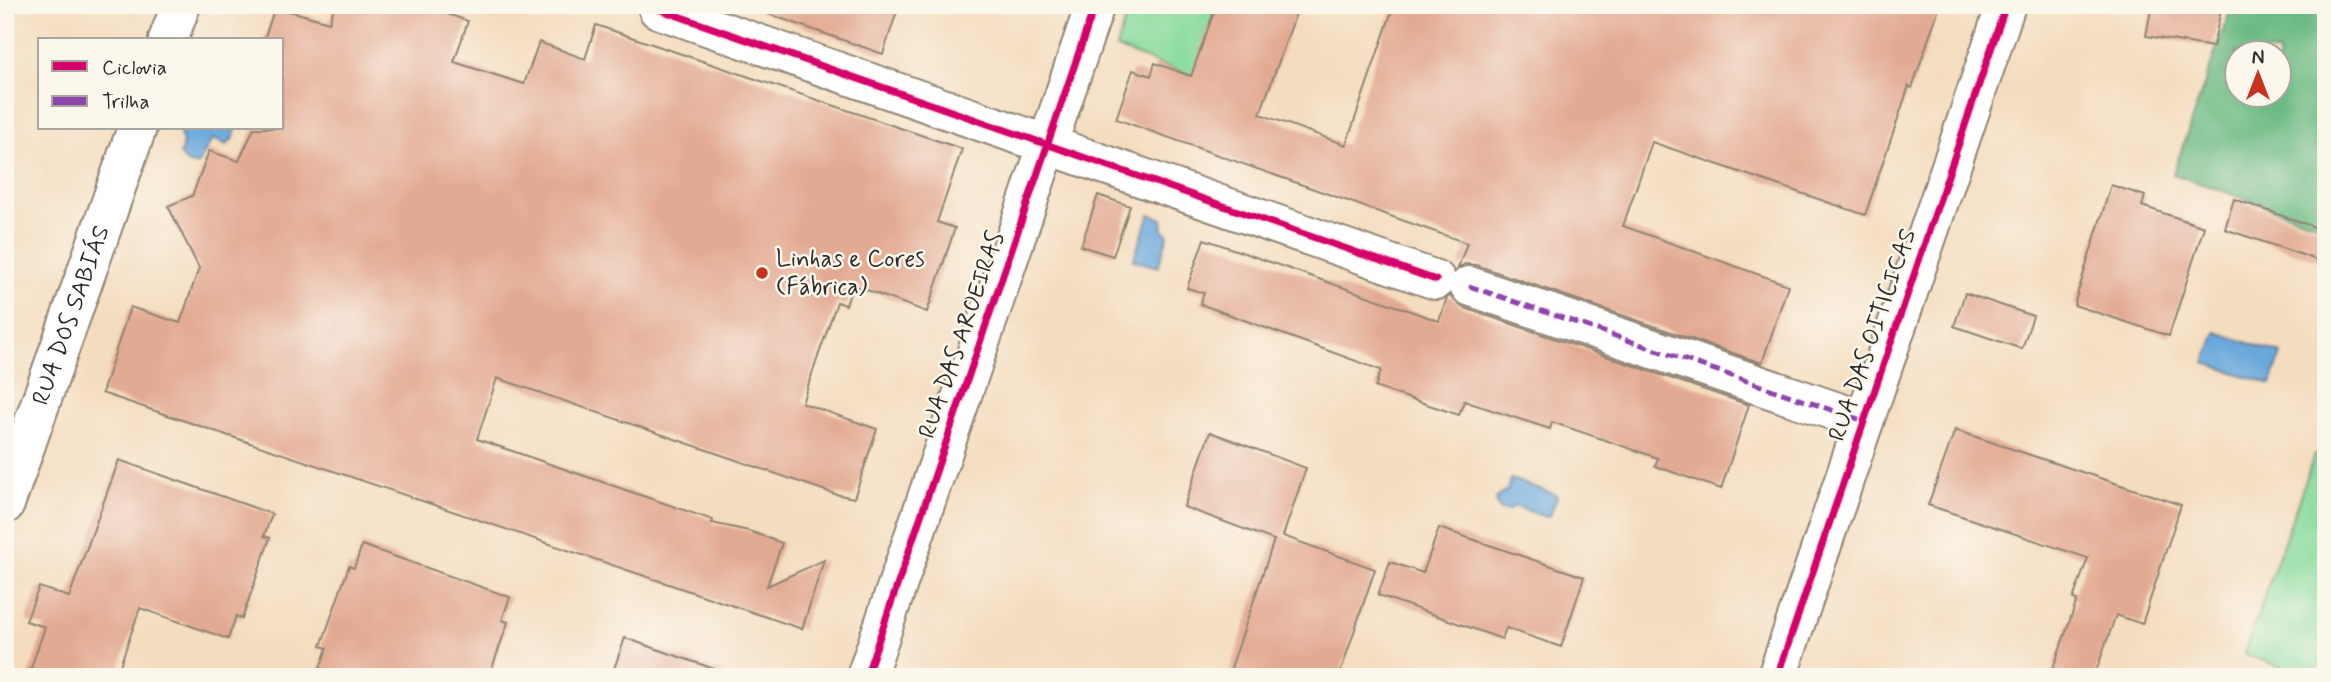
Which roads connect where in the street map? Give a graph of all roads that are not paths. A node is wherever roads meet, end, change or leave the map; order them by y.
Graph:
1 (181, 5) edge
2 (1095, 5) edge
3 (2006, 5) edge
4 (658, 9) dead end
5 (169, 38) edge
6 (136, 130) edge
7 (1048, 144) junction
8 (1864, 421) junction
9 (5, 504) edge
10 (866, 677) edge
11 (1777, 677) edge

1 - 5 street
2 - 7 street, RUA DAS AROEIRAS
3 - 8 street, RUA DAS OITICICAS
4 - 7 street
6 - 9 street, RUA DOS SABIÁS
7 - 8 street
7 - 10 street, RUA DAS AROEIRAS
8 - 11 street, RUA DAS OITICICAS

